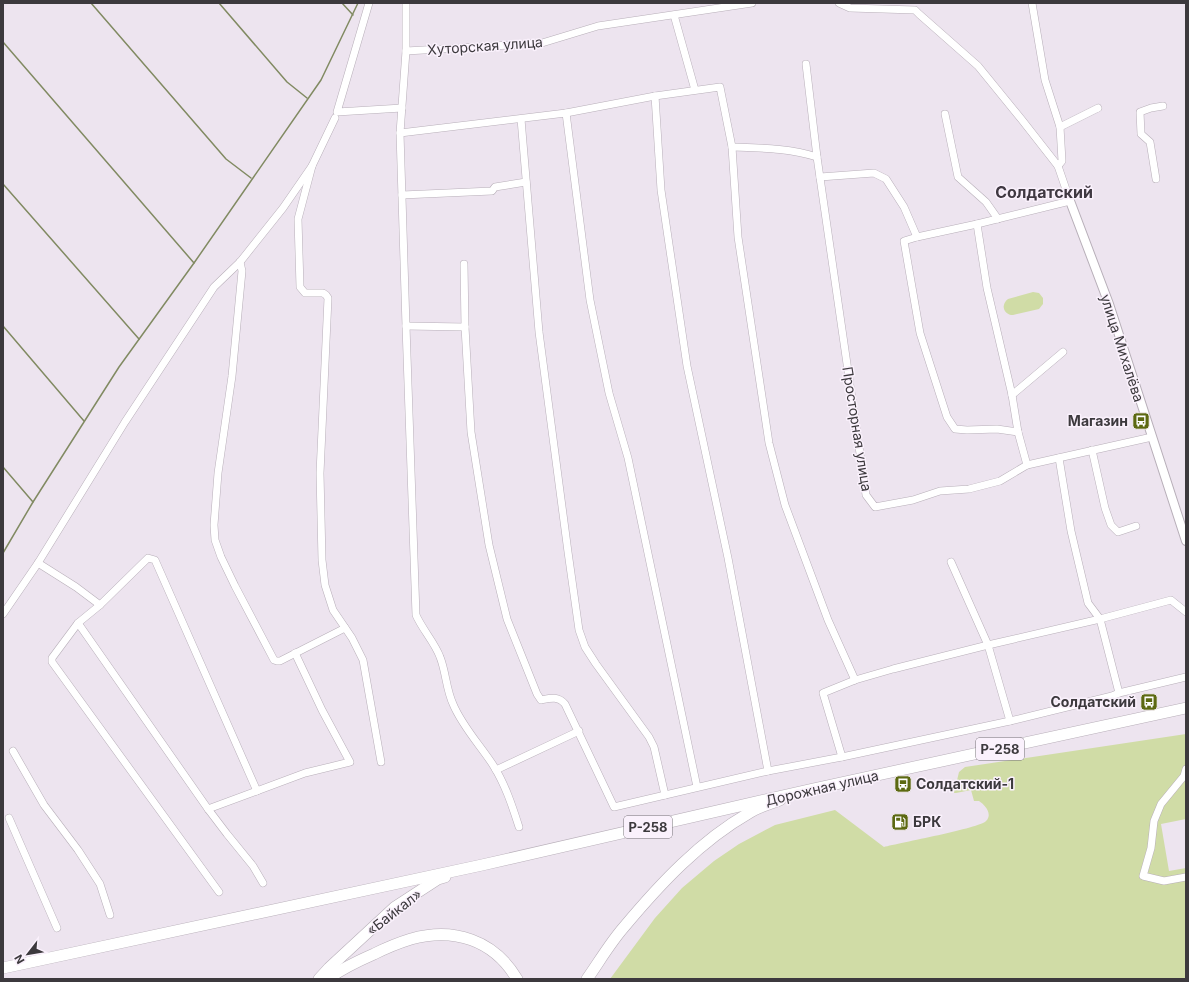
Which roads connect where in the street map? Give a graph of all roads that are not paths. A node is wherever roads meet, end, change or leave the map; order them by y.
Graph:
1 (369, 3) edge
2 (406, 3) edge
3 (752, 3) edge
4 (839, 3) edge
5 (1032, 3) edge
6 (850, 5) edge
7 (674, 15) junction
8 (406, 51) junction
9 (806, 64) dead end
10 (695, 90) junction
11 (655, 96) junction
12 (1162, 106) dead end
13 (402, 108) junction
14 (1098, 108) dead end
15 (566, 113) junction
16 (944, 114) dead end
17 (335, 118) dead end
18 (521, 119) junction
19 (1060, 127) junction
20 (400, 133) junction
21 (732, 147) junction
22 (818, 157) junction
23 (312, 166) junction
24 (1058, 166) junction
25 (820, 177) junction
26 (1156, 179) dead end
27 (526, 182) junction
28 (402, 195) junction
29 (1070, 201) junction
30 (998, 219) junction
31 (977, 224) junction
32 (916, 237) junction
33 (240, 262) junction
34 (464, 264) dead end
35 (406, 326) junction
36 (465, 327) junction
37 (1063, 352) dead end
38 (1012, 395) junction
39 (1018, 432) junction
40 (1152, 437) junction
41 (1092, 450) junction
42 (1059, 458) junction
43 (1027, 465) junction
44 (1136, 526) dead end
45 (1186, 541) edge
46 (951, 562) dead end
47 (38, 563) junction
48 (100, 605) junction
49 (1186, 612) edge
50 (3, 614) edge
51 (1100, 619) junction
52 (78, 623) junction
53 (345, 628) junction
54 (988, 646) junction
55 (295, 653) junction
56 (1186, 677) edge
57 (855, 680) junction
58 (1119, 693) junction
59 (1186, 708) edge
60 (1010, 721) junction
61 (579, 731) junction
62 (13, 751) dead end
63 (842, 757) junction
64 (381, 762) dead end
65 (1186, 769) edge
66 (496, 770) junction
67 (768, 770) junction
68 (697, 787) junction
69 (813, 789) junction
70 (257, 791) junction
71 (665, 795) junction
72 (208, 809) junction
73 (9, 818) dead end
74 (519, 827) dead end
75 (482, 865) junction
76 (1186, 877) edge
77 (263, 883) dead end
78 (219, 892) dead end
79 (110, 915) dead end
80 (57, 928) dead end
81 (3, 968) edge
82 (319, 979) edge
83 (328, 979) edge
84 (517, 979) edge
85 (587, 979) edge

1 - 13 street
2 - 8 street
3 - 7 street, Хуторская улица
4 - 6 street
5 - 19 street
6 - 24 street
7 - 8 street, Хуторская улица
7 - 10 street
8 - 13 street
9 - 22 street, Просторная улица
10 - 11 street
10 - 21 street
11 - 15 street
11 - 67 street
12 - 26 street
13 - 20 street
14 - 19 street
15 - 18 street
15 - 68 street
16 - 30 street
17 - 23 street
18 - 20 street
18 - 27 street
19 - 24 street
20 - 28 street
21 - 22 street
21 - 57 street
22 - 25 street, Просторная улица
23 - 33 street
23 - 53 street
24 - 29 street
25 - 32 street
25 - 43 street, Просторная улица
27 - 28 street
27 - 71 street
28 - 35 street
29 - 30 street
29 - 40 street, улица Михалёва
30 - 31 street
31 - 32 street
31 - 38 street
32 - 39 street
33 - 47 street
33 - 55 street
34 - 36 street
35 - 36 street
35 - 66 street
36 - 61 street
37 - 38 street
38 - 39 street
39 - 43 street
40 - 41 street, Просторная улица
40 - 45 street, улица Михалёва
41 - 42 street, Просторная улица
41 - 44 street
42 - 43 street, Просторная улица
42 - 51 street
46 - 54 street
47 - 48 street
47 - 50 street
48 - 52 street
48 - 70 street
49 - 51 street
51 - 54 street
51 - 58 street
52 - 72 street
52 - 78 street
53 - 55 street
53 - 64 street
54 - 57 street
54 - 60 street
55 - 70 street
56 - 58 street
57 - 63 street
58 - 60 street
59 - 69 main road, Дорожная улица / Р-258
60 - 63 street
61 - 66 street
61 - 71 street
62 - 79 street
63 - 67 street
65 - 76 street
66 - 74 street
67 - 68 street
68 - 71 street
69 - 75 main road, Дорожная улица / Р-258
69 - 85 main road
70 - 72 street
72 - 77 street
73 - 80 street
75 - 81 main road
75 - 82 main road, «Байкал» / Р-258
83 - 84 main road

